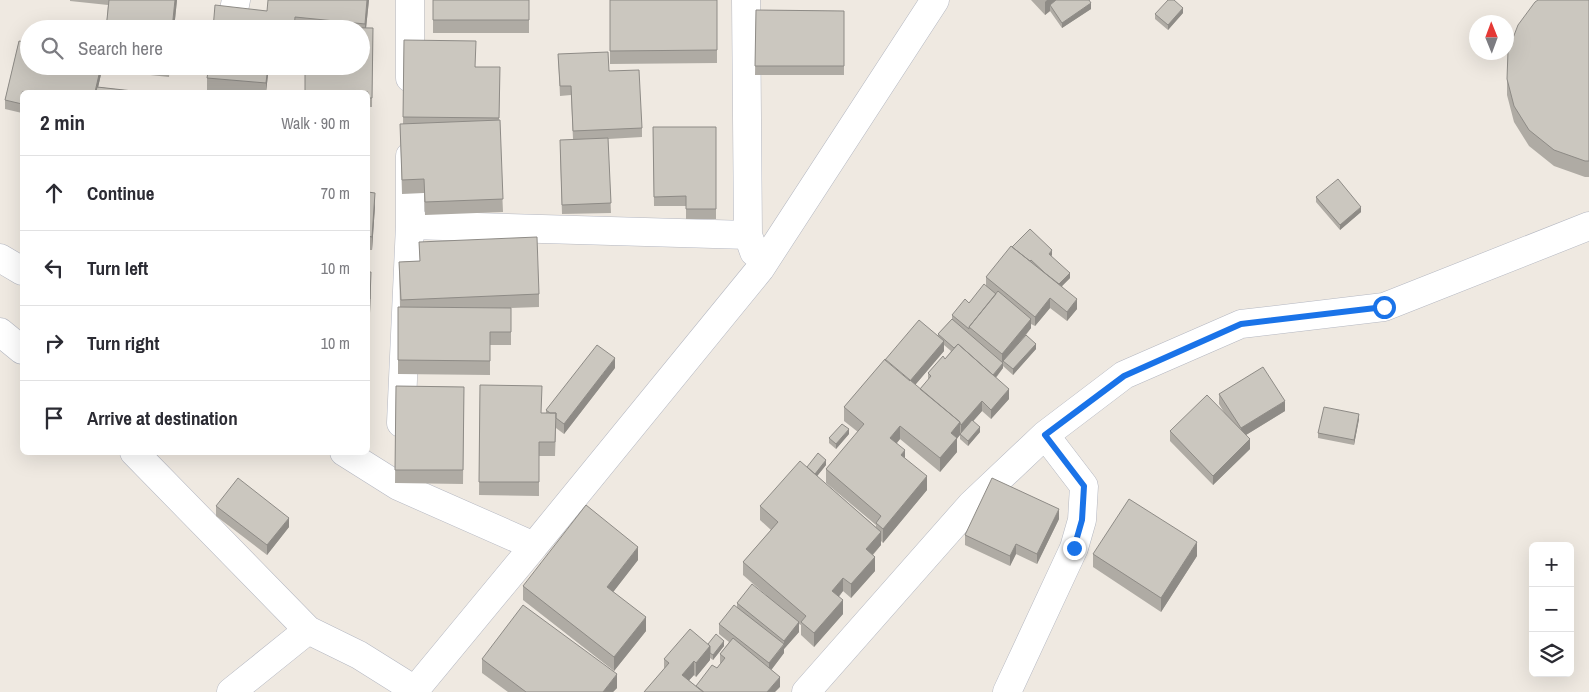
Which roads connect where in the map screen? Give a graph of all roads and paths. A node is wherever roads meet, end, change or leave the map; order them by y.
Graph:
1 (236, 0) edge
2 (410, 0) edge
3 (746, 0) edge
4 (935, 0) edge
5 (232, 20) edge
6 (410, 98) edge
7 (410, 127) edge
8 (410, 225) junction
9 (1589, 226) edge
10 (748, 235) junction
11 (0, 258) edge
12 (760, 269) junction
13 (20, 270) edge
14 (0, 332) edge
15 (20, 348) edge
16 (1045, 435) junction
17 (137, 455) edge
18 (349, 455) edge
19 (398, 486) junction
20 (534, 546) junction
21 (308, 630) junction
22 (415, 691) edge
23 (231, 692) edge
24 (806, 692) edge
25 (1007, 692) edge

1 - 5 street
2 - 6 street
3 - 10 street
4 - 12 street
7 - 8 street
8 - 10 street
8 - 19 street
9 - 16 street
10 - 12 street
11 - 13 street
12 - 20 street
14 - 15 street
16 - 24 street
16 - 25 street
17 - 21 street
18 - 19 street
19 - 20 street
20 - 22 street
21 - 22 street
21 - 23 street

